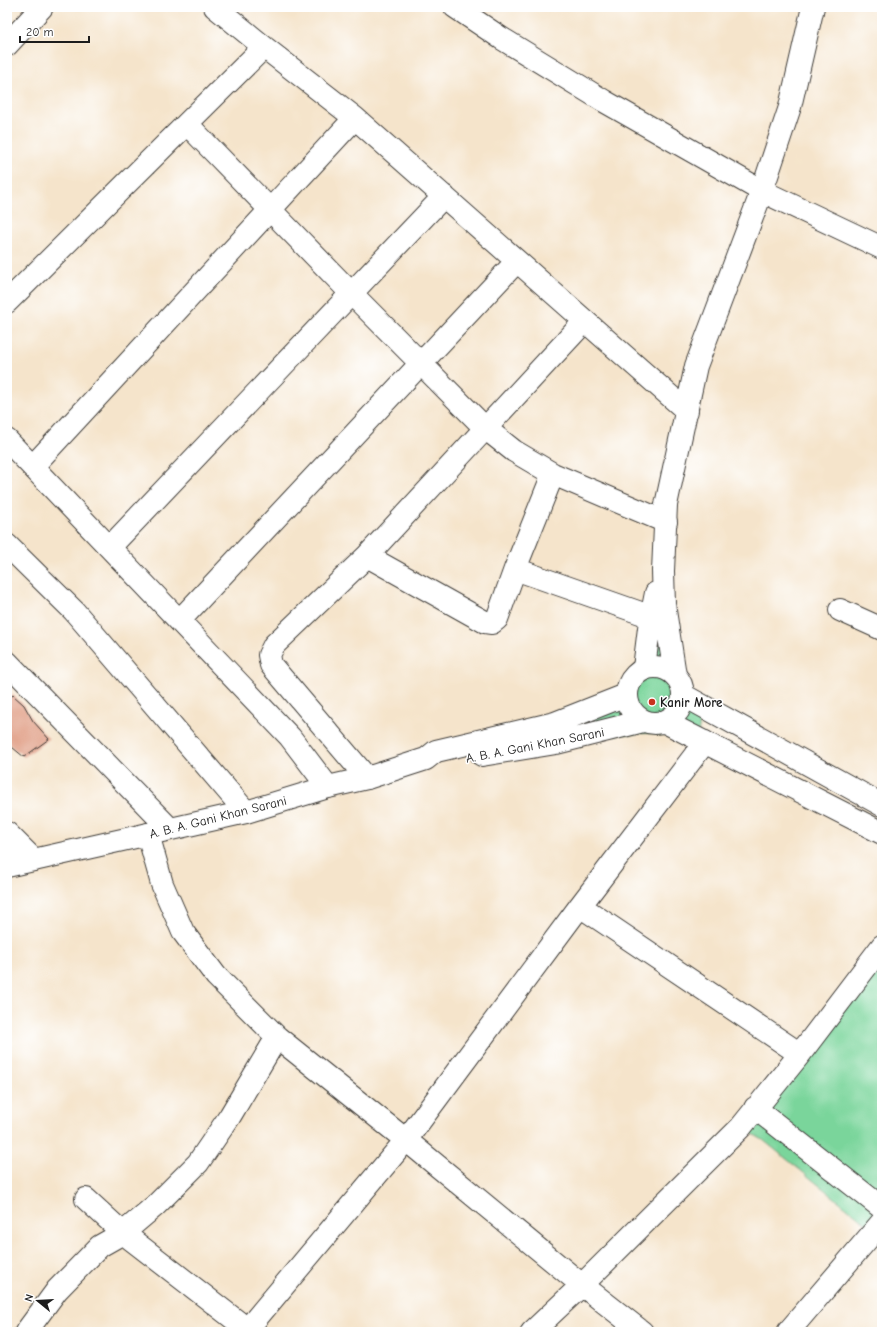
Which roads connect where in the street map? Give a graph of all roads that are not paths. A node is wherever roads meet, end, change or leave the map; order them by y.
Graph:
1 (42, 7) edge
2 (215, 7) edge
3 (455, 7) edge
4 (813, 7) edge
5 (7, 45) edge
6 (264, 47) junction
7 (356, 118) junction
8 (187, 124) junction
9 (762, 191) junction
10 (444, 196) junction
11 (270, 210) junction
12 (882, 248) edge
13 (518, 261) junction
14 (351, 294) junction
15 (7, 302) edge
16 (585, 321) junction
17 (421, 364) junction
18 (687, 411) junction
19 (485, 428) junction
20 (7, 440) edge
21 (34, 466) junction
22 (553, 474) junction
23 (666, 522) junction
24 (7, 545) edge
25 (110, 547) junction
26 (367, 556) junction
27 (515, 569) junction
28 (663, 571) junction
29 (840, 610) dead end
30 (652, 617) junction
31 (180, 620) junction
32 (882, 629) edge
33 (7, 662) edge
34 (644, 668) junction
35 (675, 675) junction
36 (626, 695) junction
37 (683, 695) junction
38 (643, 721) junction
39 (665, 722) junction
40 (705, 742) junction
41 (426, 759) junction
42 (367, 778) junction
43 (328, 787) junction
44 (882, 805) edge
45 (246, 812) junction
46 (170, 830) junction
47 (7, 833) edge
48 (882, 833) edge
49 (148, 834) junction
50 (34, 860) junction
51 (7, 866) edge
52 (580, 906) junction
53 (882, 946) edge
54 (277, 1037) junction
55 (800, 1054) junction
56 (755, 1108) junction
57 (406, 1140) junction
58 (86, 1199) dead end
59 (882, 1208) edge
60 (882, 1222) edge
61 (123, 1233) junction
62 (582, 1286) junction
63 (248, 1331) edge
64 (26, 1332) edge
65 (532, 1332) edge
66 (642, 1332) edge
67 (788, 1332) edge

1 - 5 street
2 - 6 street
3 - 9 street
4 - 9 street
6 - 7 street
6 - 8 street
7 - 10 street
7 - 11 street
8 - 11 street
8 - 15 street
9 - 12 street
9 - 18 street
10 - 13 street
10 - 14 street
11 - 14 street
11 - 21 street
13 - 16 street
13 - 17 street
14 - 17 street
14 - 25 street
16 - 18 street
16 - 19 street
17 - 19 street
17 - 31 street
18 - 23 street
19 - 22 street
19 - 26 street
20 - 21 street
21 - 25 street
22 - 23 street
22 - 27 street
23 - 28 street
24 - 45 street
25 - 31 street
26 - 27 street
26 - 42 street
27 - 30 street
28 - 30 street
28 - 35 street
29 - 32 street
30 - 34 street
31 - 43 street
33 - 46 street
34 - 35 street
34 - 36 street
35 - 37 street
36 - 38 street
36 - 41 street, A. B. A. Gani Khan Sarani
37 - 39 street
37 - 44 street
38 - 39 street
38 - 41 street, A. B. A. Gani Khan Sarani
39 - 40 street
40 - 48 street
40 - 52 street
41 - 42 street, A. B. A. Gani Khan Sarani
42 - 43 street, A. B. A. Gani Khan Sarani
43 - 45 street, A. B. A. Gani Khan Sarani
45 - 46 street, A. B. A. Gani Khan Sarani
46 - 49 street, A. B. A. Gani Khan Sarani
47 - 50 street
49 - 50 street, A. B. A. Gani Khan Sarani
49 - 54 street
50 - 51 street, A. B. A. Gani Khan Sarani
52 - 55 street
52 - 57 street
53 - 55 street
54 - 57 street
54 - 61 street
55 - 56 street
56 - 59 street
56 - 62 street
57 - 62 street
57 - 63 street
58 - 61 street
60 - 67 street
61 - 63 street
61 - 64 street
62 - 65 street
62 - 66 street

